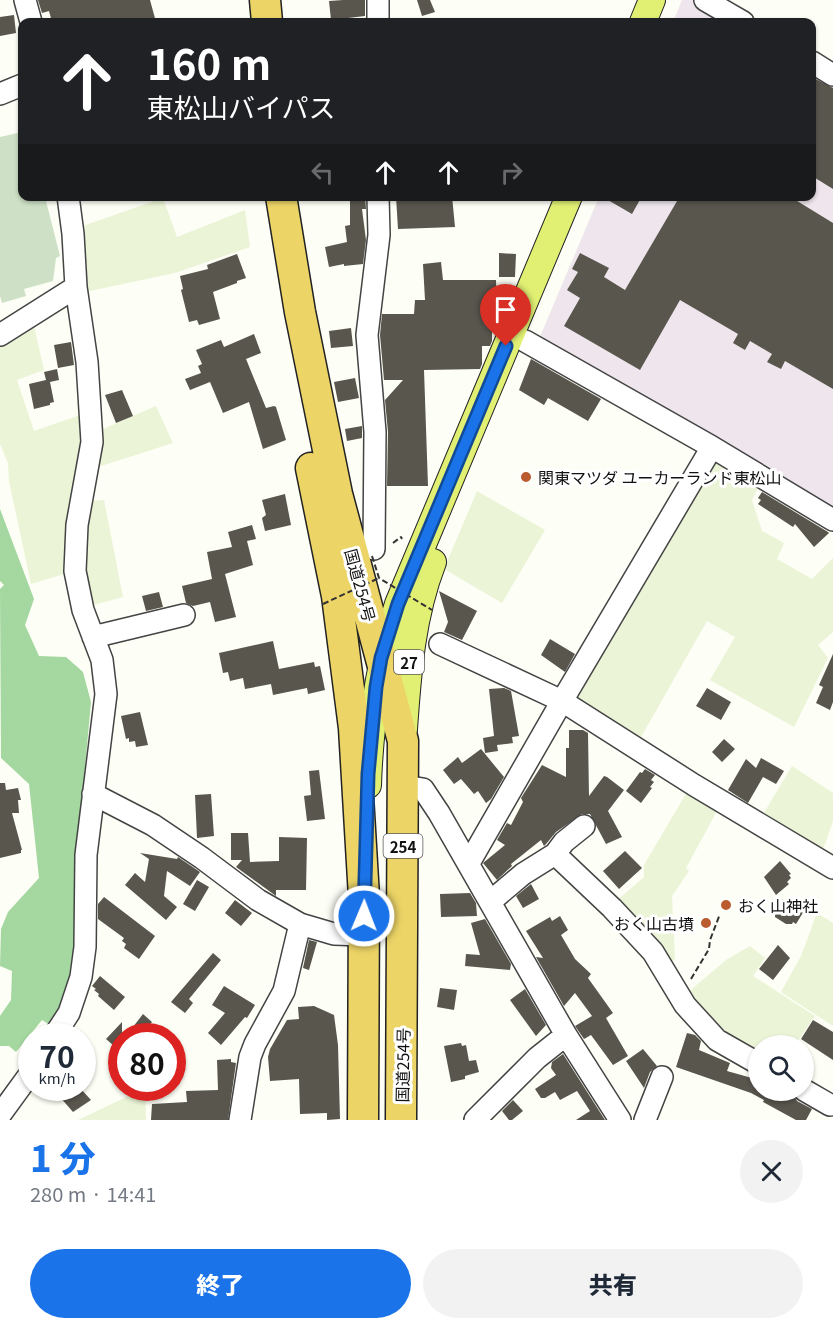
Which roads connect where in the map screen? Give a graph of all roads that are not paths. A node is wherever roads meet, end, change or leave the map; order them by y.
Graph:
1 (25, 0) edge
2 (246, 0) edge
3 (266, 0) edge
4 (378, 0) edge
5 (652, 0) edge
6 (668, 0) edge
7 (705, 0) edge
8 (30, 18) edge
9 (247, 18) edge
10 (267, 18) edge
11 (378, 18) edge
12 (645, 18) edge
13 (661, 18) edge
14 (736, 18) edge
15 (816, 64) edge
16 (833, 75) edge
17 (18, 87) edge
18 (0, 94) edge
19 (69, 201) edge
20 (262, 201) edge
21 (283, 201) edge
22 (378, 201) edge
23 (568, 201) edge
24 (584, 201) edge
25 (76, 287) junction
26 (0, 335) edge
27 (525, 341) junction
28 (712, 447) junction
29 (833, 519) edge
30 (357, 577) junction
31 (417, 581) junction
32 (382, 613) junction
33 (184, 615) dead end
34 (93, 637) junction
35 (440, 644) dead end
36 (381, 658) junction
37 (561, 701) junction
38 (403, 741) junction
39 (404, 786) junction
40 (93, 794) junction
41 (584, 826) dead end
42 (555, 854) junction
43 (831, 859) edge
44 (469, 863) junction
45 (364, 897) junction
46 (490, 901) junction
47 (300, 924) junction
48 (364, 935) junction
49 (62, 1023) edge
50 (566, 1035) junction
51 (748, 1058) edge
52 (662, 1077) dead end
53 (18, 1090) edge
54 (814, 1098) edge
55 (828, 1108) edge
56 (0, 1115) edge
57 (240, 1120) edge
58 (363, 1120) edge
59 (401, 1120) edge
60 (475, 1120) edge
61 (620, 1120) edge
62 (645, 1120) edge

1 - 8 street
2 - 9 highway
3 - 10 highway
4 - 11 street
5 - 12 main road
6 - 13 main road
7 - 14 street
15 - 16 street
17 - 18 street
19 - 25 street
20 - 30 highway, 国道254号 / 254
21 - 30 highway, 国道254号 / 254
22 - 30 street
23 - 31 main road, 27
24 - 27 main road, 27
25 - 26 street
25 - 34 street
27 - 28 street
27 - 31 main road, 27
28 - 29 street
28 - 37 street
30 - 31 main road
30 - 32 highway, 国道254号 / 254
30 - 45 highway, 国道254号 / 254
31 - 32 main road, 27
31 - 38 main road, 27
32 - 36 highway, 国道254号 / 254
33 - 34 street
34 - 40 street
35 - 37 street
36 - 38 highway, 国道254号 / 254
36 - 45 main road, 27
37 - 43 street
37 - 44 street
38 - 39 highway, 国道254号 / 254
39 - 44 street
39 - 59 highway, 国道254号 / 254
40 - 47 street
40 - 49 street
41 - 42 street
42 - 46 street
42 - 51 street
44 - 46 street
45 - 48 highway, 国道254号 / 254
46 - 50 street
47 - 48 street
47 - 57 street
48 - 58 highway, 国道254号 / 254
50 - 60 street
50 - 61 street
52 - 62 street
53 - 56 street
54 - 55 street

